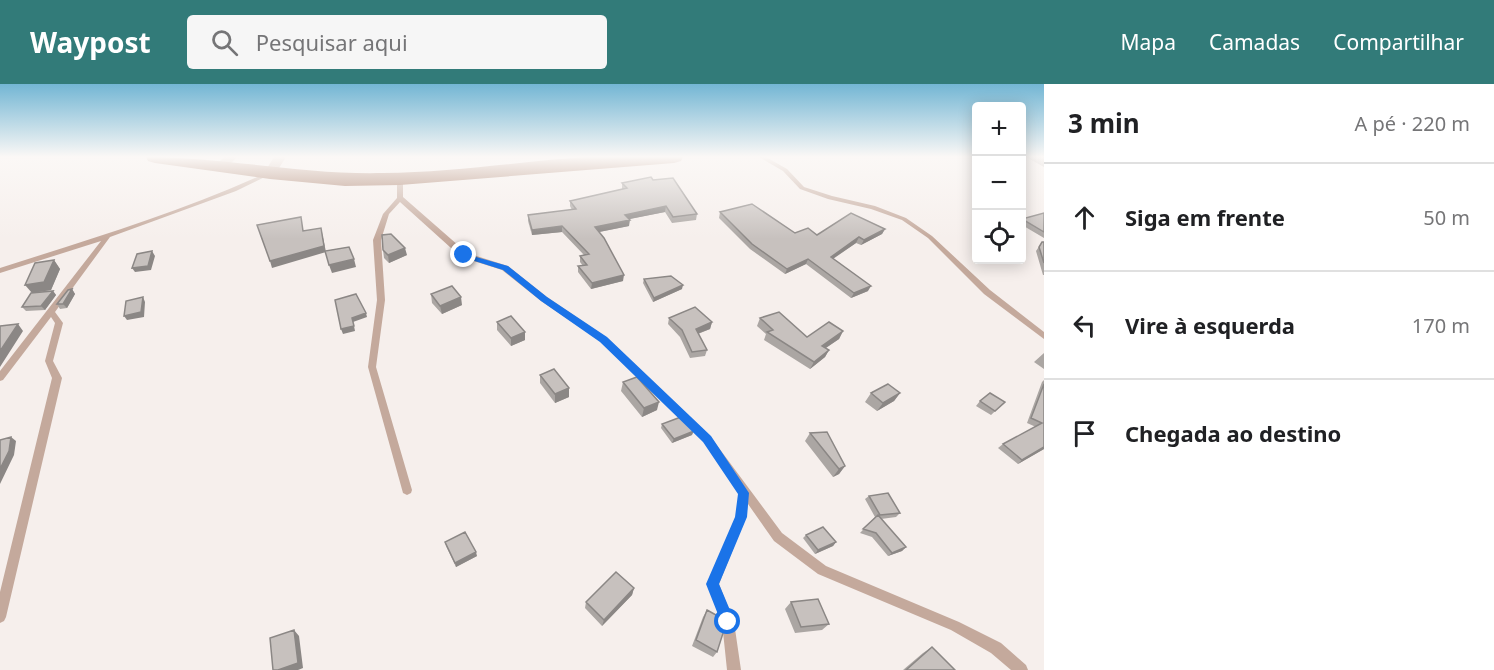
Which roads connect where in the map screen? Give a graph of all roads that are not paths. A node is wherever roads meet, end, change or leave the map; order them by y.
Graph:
1 (246, 184) edge
2 (372, 184) edge
3 (431, 184) edge
4 (799, 184) edge
5 (400, 189) junction
6 (108, 236) junction
7 (0, 271) edge
8 (51, 312) junction
9 (1044, 336) edge
10 (0, 378) edge
11 (407, 490) dead end
12 (744, 493) junction
13 (0, 617) edge
14 (734, 670) edge
15 (1021, 670) edge

1 - 6 lane
2 - 5 main road
3 - 5 main road
4 - 9 lane
5 - 11 lane
5 - 12 lane
6 - 7 lane
6 - 8 lane
8 - 10 lane
8 - 13 lane
12 - 14 lane
12 - 15 lane

